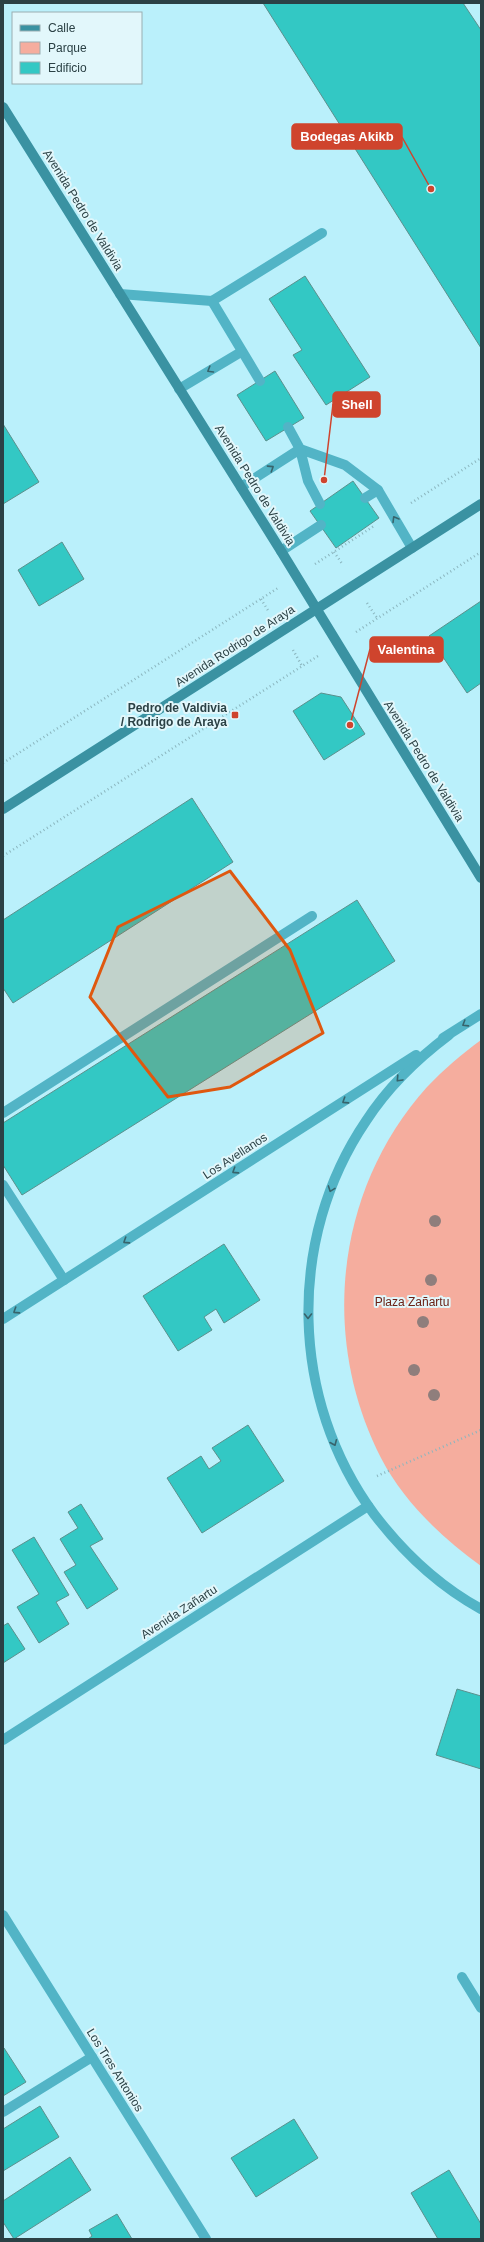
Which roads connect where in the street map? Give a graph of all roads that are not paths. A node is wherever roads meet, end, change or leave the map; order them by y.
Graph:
1 (3, 107) edge
2 (322, 234) dead end
3 (120, 294) junction
4 (212, 301) junction
5 (241, 352) junction
6 (260, 381) dead end
7 (179, 389) junction
8 (288, 427) dead end
9 (300, 449) junction
10 (241, 487) junction
11 (378, 490) junction
12 (365, 498) dead end
13 (320, 504) dead end
14 (481, 504) edge
15 (321, 525) dead end
16 (412, 548) junction
17 (281, 551) junction
18 (316, 610) junction
19 (3, 809) edge
20 (481, 878) edge
21 (312, 916) dead end
22 (481, 1014) edge
23 (449, 1035) junction
24 (3, 1112) edge
25 (3, 1185) edge
26 (64, 1280) junction
27 (3, 1319) edge
28 (368, 1506) junction
29 (481, 1609) edge
30 (3, 1740) edge
31 (3, 1915) edge
32 (462, 1977) dead end
33 (481, 2008) edge
34 (92, 2057) junction
35 (3, 2112) edge
36 (206, 2239) edge

1 - 3 main road, Avenida Pedro de Valdivia
2 - 4 street
3 - 4 street
3 - 7 main road, Avenida Pedro de Valdivia
4 - 5 street
5 - 6 street
5 -> 7 street
7 - 10 main road, Avenida Pedro de Valdivia
8 - 9 street
10 -> 9 street
9 - 11 street
9 - 13 street
10 - 17 main road, Avenida Pedro de Valdivia
11 - 12 street
16 -> 11 street
14 - 16 main road, Avenida Rodrigo de Araya
15 - 17 street
16 - 18 main road, Avenida Rodrigo de Araya
17 - 18 main road, Avenida Pedro de Valdivia
18 - 19 main road, Avenida Rodrigo de Araya
18 - 20 main road, Avenida Pedro de Valdivia
21 - 24 street
22 -> 23 street, Los Avellanos
23 -> 26 street, Los Avellanos
23 -> 28 street
25 - 26 street
26 -> 27 street, Los Avellanos
28 - 29 street
28 - 30 street, Avenida Zañartu
31 - 34 street, Los Tres Antonios
32 - 33 street
34 - 35 street
34 - 36 street, Los Tres Antonios

